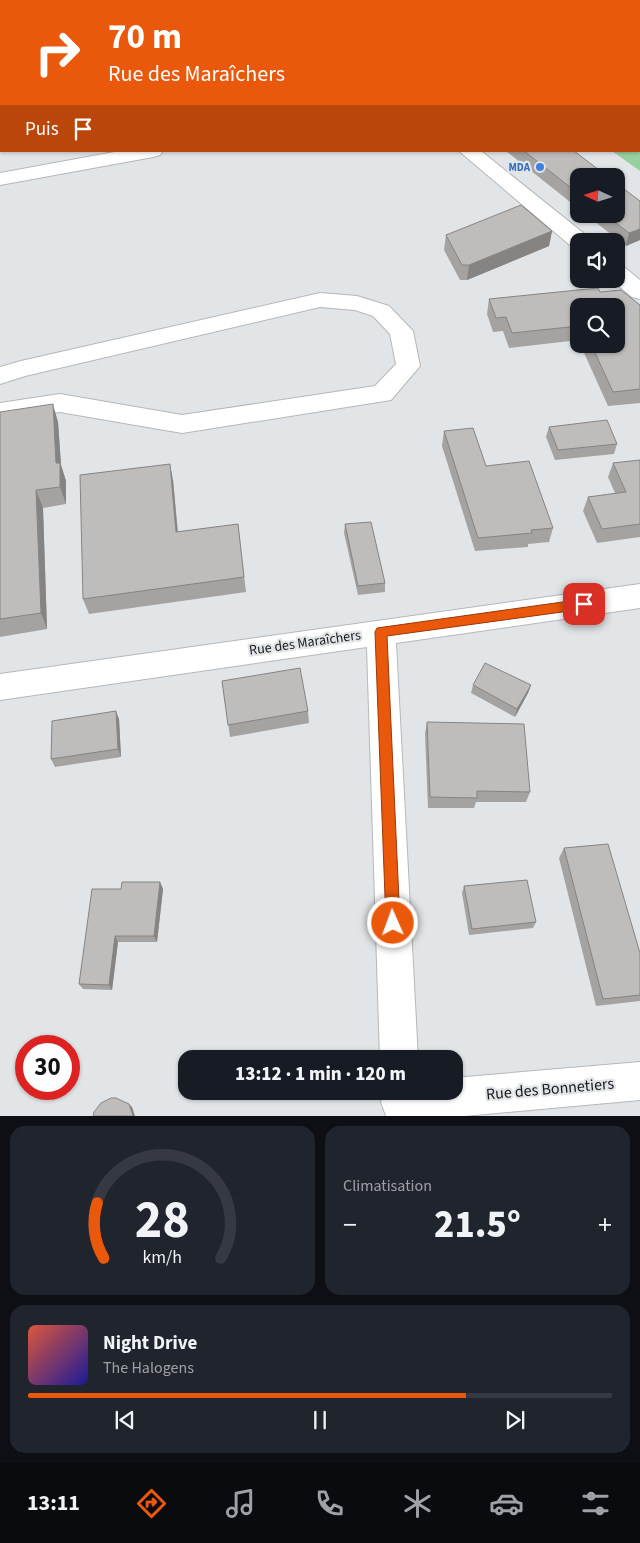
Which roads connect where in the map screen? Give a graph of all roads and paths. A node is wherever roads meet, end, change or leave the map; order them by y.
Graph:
1 (148, 152) edge
2 (470, 152) edge
3 (0, 179) edge
4 (570, 234) edge
5 (625, 280) edge
6 (640, 292) edge
7 (0, 376) edge
8 (0, 412) edge
9 (640, 596) edge
10 (381, 632) junction
11 (0, 687) edge
12 (398, 1050) edge
13 (640, 1080) edge
14 (400, 1103) edge

1 - 3 street
2 - 4 street
5 - 6 street
7 - 8 street
9 - 10 street, Rue des Maraîchers
10 - 11 street, Rue des Maraîchers
10 - 12 street
13 - 14 street, Rue des Bonnetiers

